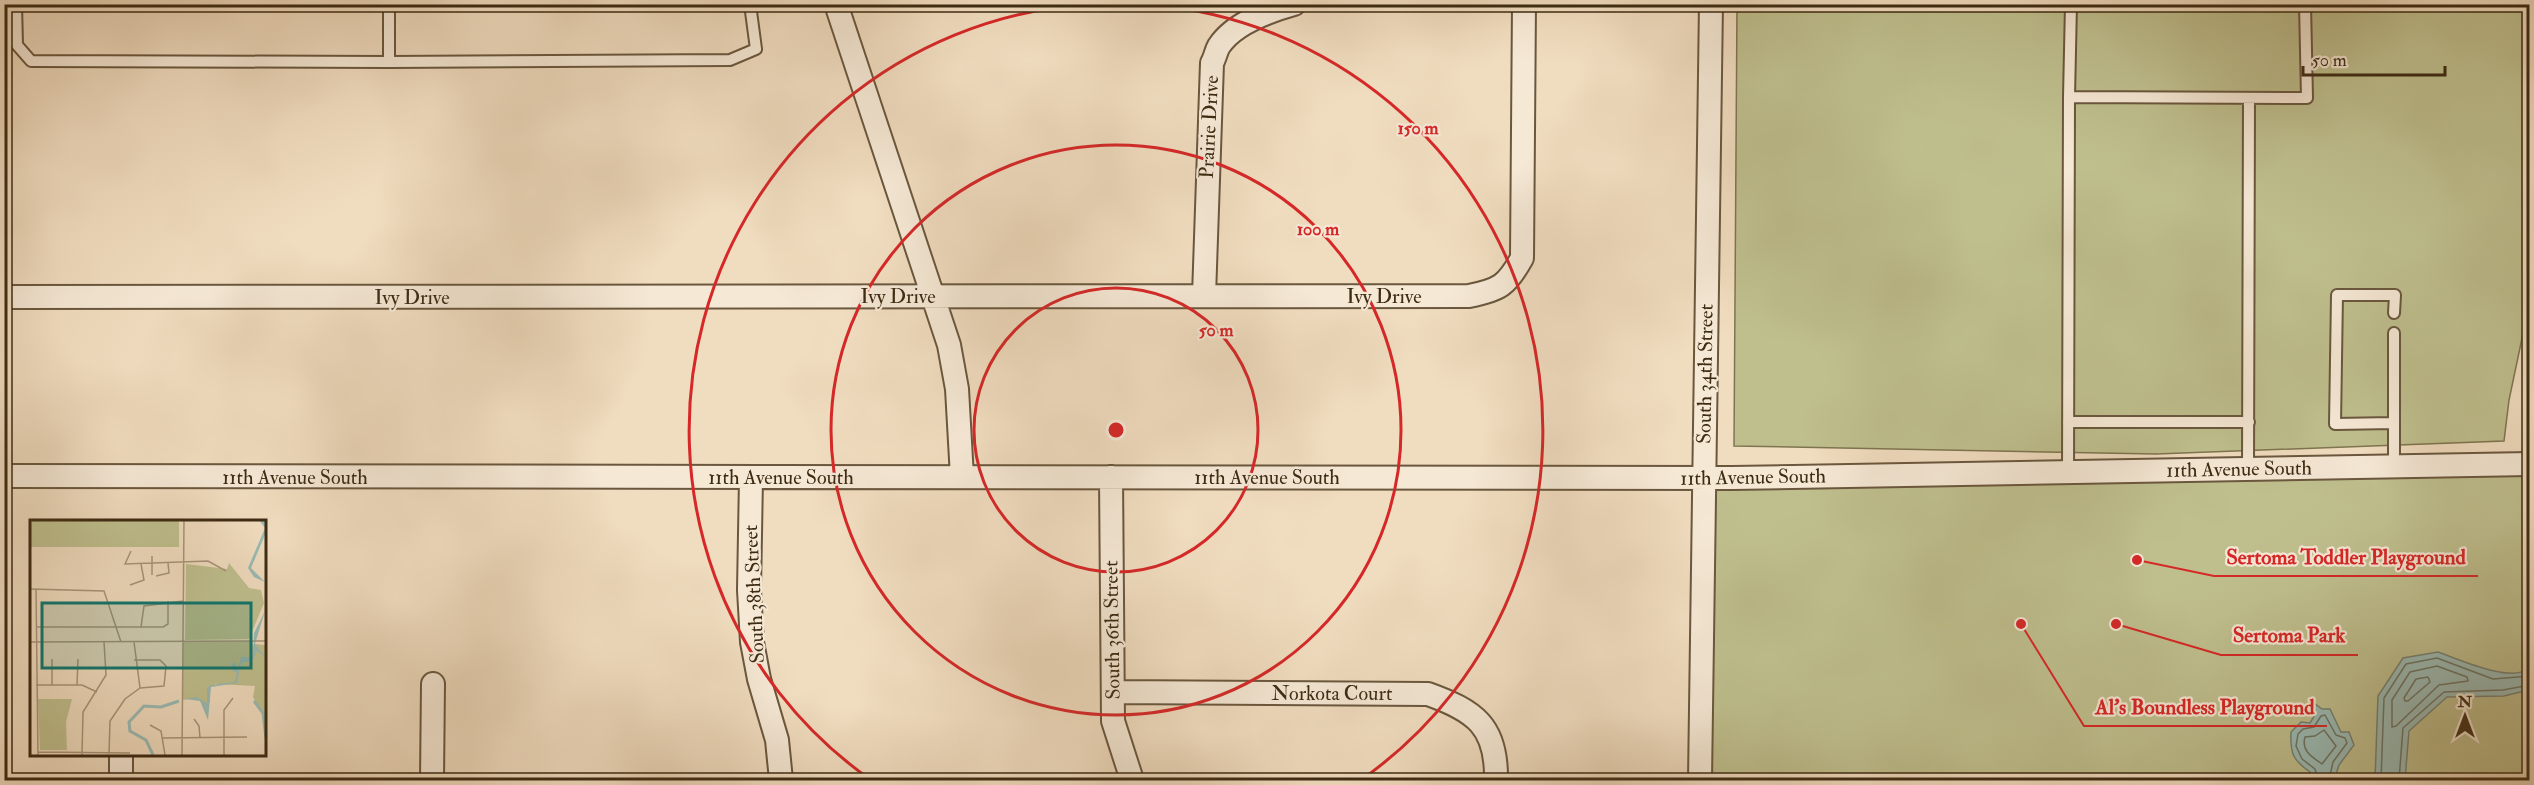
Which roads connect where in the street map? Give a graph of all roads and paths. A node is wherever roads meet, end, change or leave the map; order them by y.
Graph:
1 (16, 4) edge
2 (389, 4) edge
3 (836, 4) edge
4 (1294, 4) edge
5 (1524, 4) edge
6 (1711, 4) edge
7 (2072, 4) edge
8 (2305, 4) edge
9 (751, 5) edge
10 (389, 62) junction
11 (2069, 97) junction
12 (2249, 98) junction
13 (932, 296) junction
14 (1204, 296) junction
15 (4, 297) edge
16 (2394, 313) dead end
17 (2394, 333) dead end
18 (2068, 422) junction
19 (2249, 422) junction
20 (2394, 423) junction
21 (2529, 464) edge
22 (2394, 466) junction
23 (2248, 469) junction
24 (2068, 472) junction
25 (4, 476) edge
26 (962, 477) junction
27 (1111, 477) junction
28 (751, 478) junction
29 (1703, 478) junction
30 (433, 684) dead end
31 (1113, 692) junction
32 (121, 755) edge
33 (121, 780) edge
34 (432, 780) edge
35 (781, 780) edge
36 (1132, 780) edge
37 (1496, 780) edge
38 (1700, 780) edge

1 - 10 lane
2 - 10 lane
3 - 13 street
4 - 14 street, Prairie Drive
5 - 14 street, Ivy Drive
6 - 29 street, South 34th Street
7 - 11 lane
8 - 12 lane
9 - 10 lane
11 - 12 lane
11 - 18 lane
12 - 19 lane
13 - 14 street, Ivy Drive
13 - 15 street, Ivy Drive
13 - 26 street
16 - 20 lane
17 - 20 lane
18 - 19 lane
18 - 24 lane
19 - 23 lane
20 - 22 lane
21 - 22 street, 11th Avenue South
22 - 23 street, 11th Avenue South
23 - 24 street, 11th Avenue South
24 - 29 street, 11th Avenue South
25 - 28 street, 11th Avenue South
26 - 27 street, 11th Avenue South
26 - 28 street, 11th Avenue South
27 - 29 street, 11th Avenue South
27 - 31 street, South 36th Street
28 - 35 street, South 38th Street
29 - 38 street, South 34th Street
30 - 34 street
31 - 36 street, South 36th Street
31 - 37 street, Norkota Court
32 - 33 street

